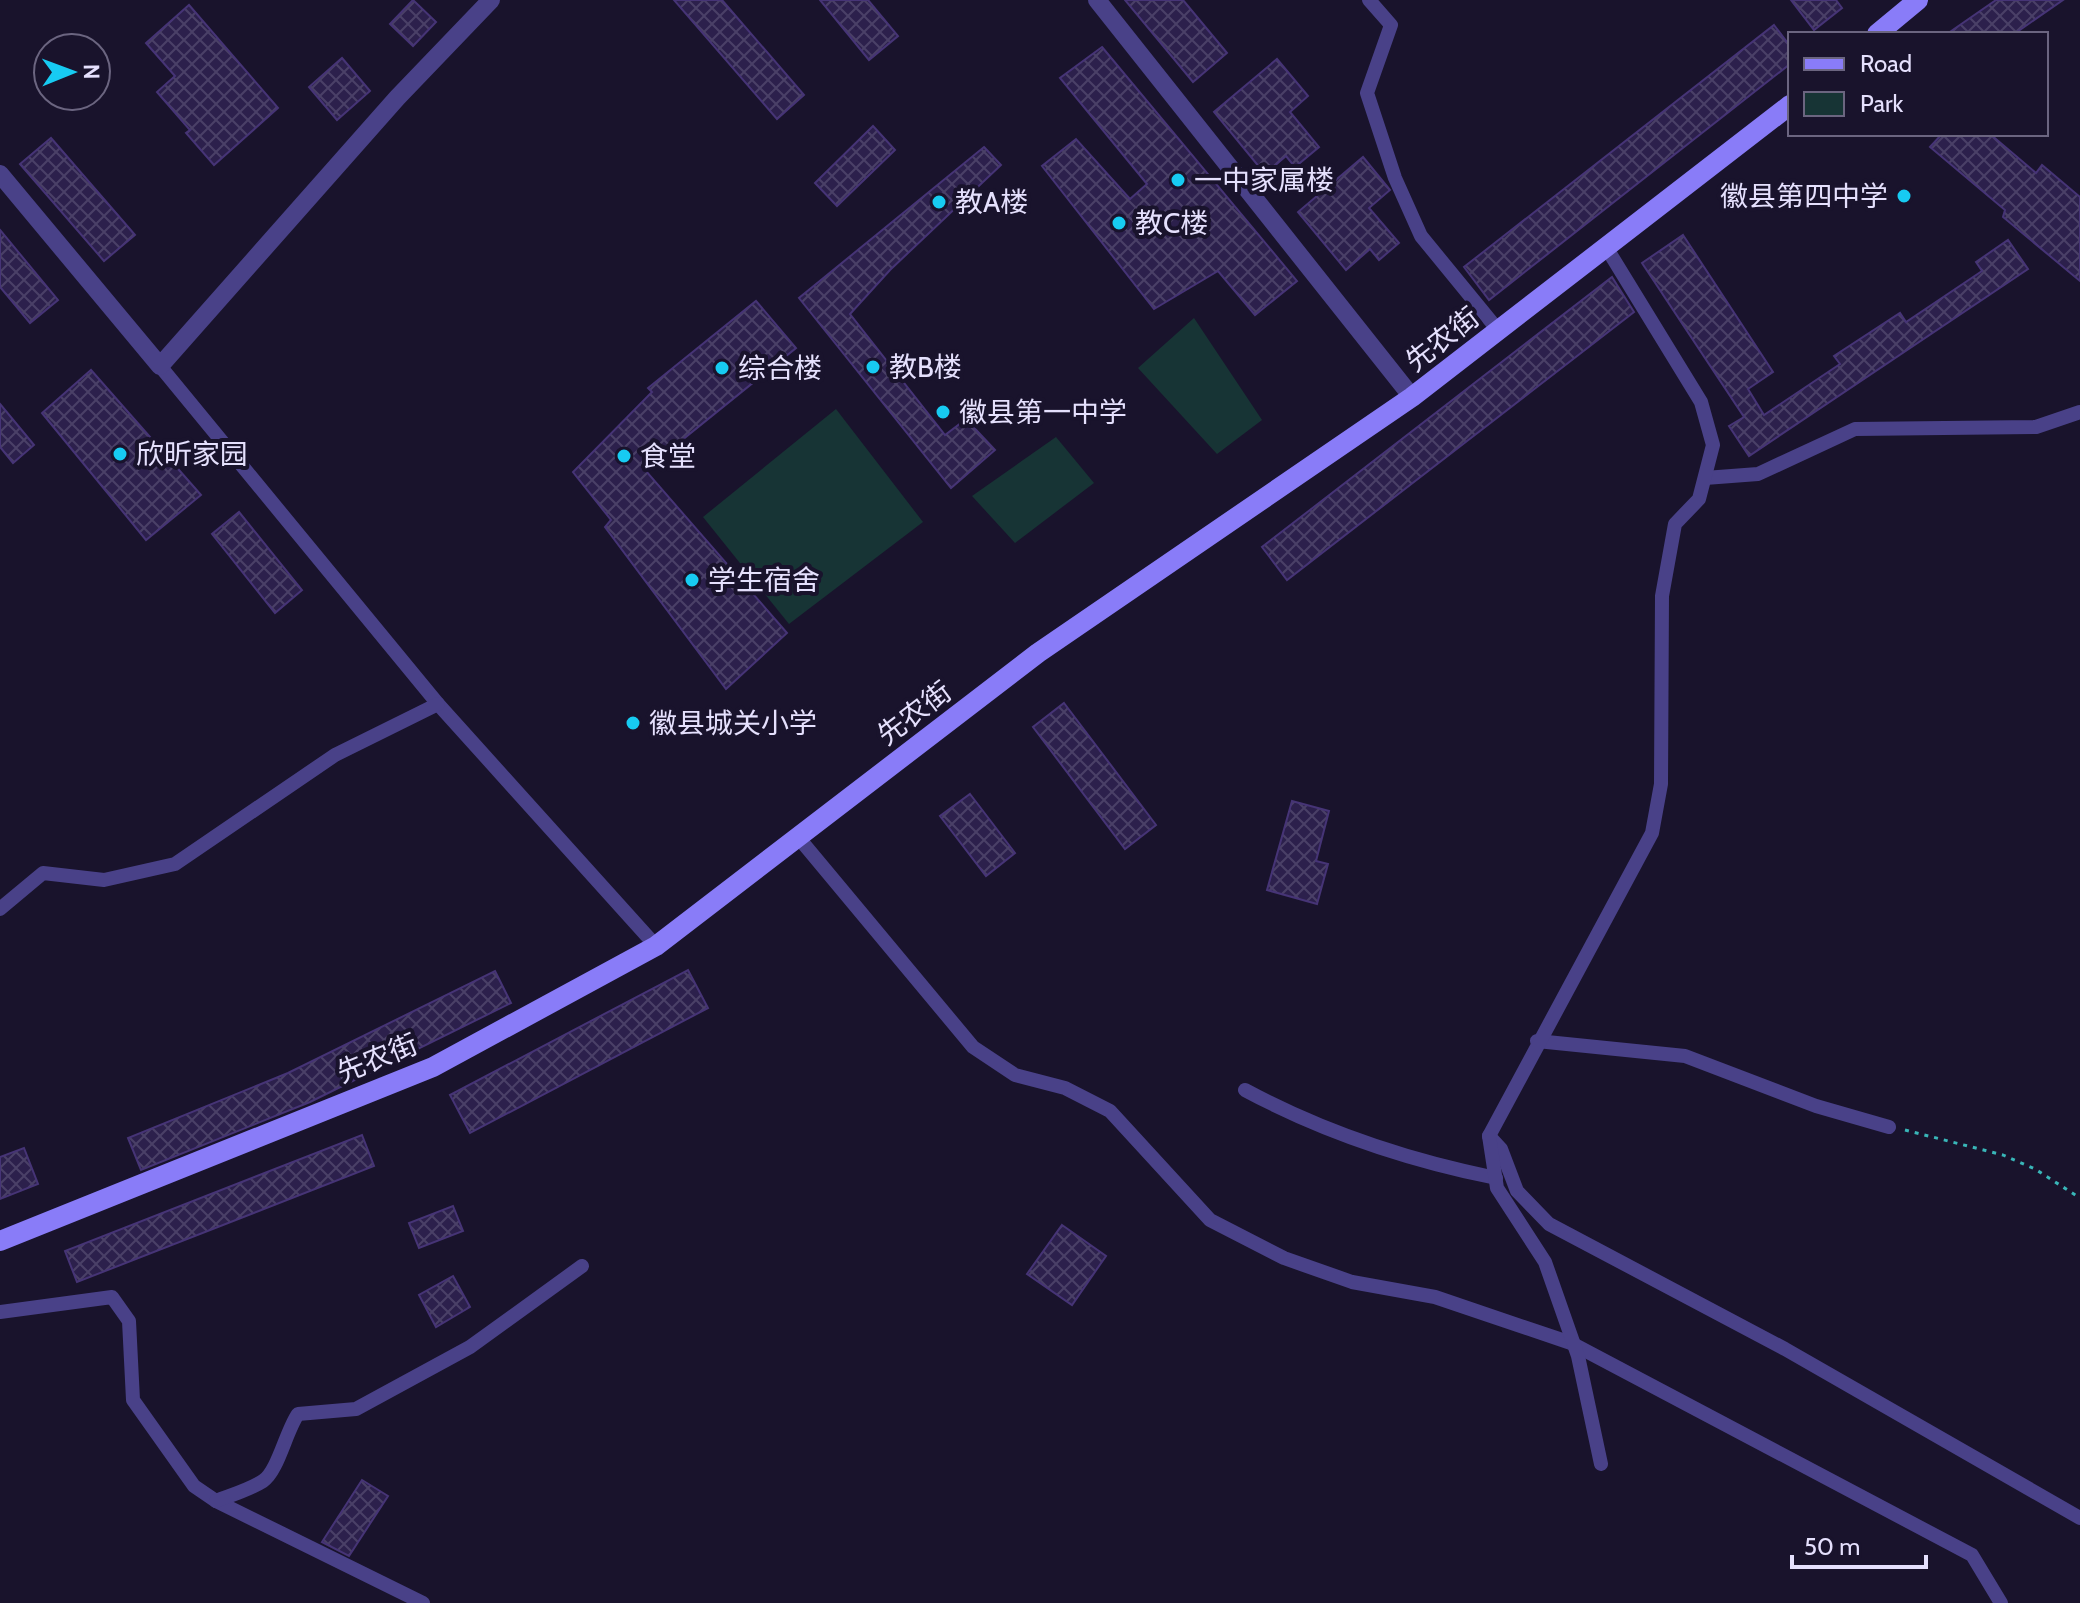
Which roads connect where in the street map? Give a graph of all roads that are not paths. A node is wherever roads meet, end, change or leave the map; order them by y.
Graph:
1 (491, 0) edge
2 (1097, 0) edge
3 (1369, 0) edge
4 (1918, 0) edge
5 (1879, 32) edge
6 (1788, 107) edge
7 (0, 174) edge
8 (1606, 247) junction
9 (1498, 330) junction
10 (160, 366) junction
11 (1412, 397) junction
12 (2080, 412) edge
13 (1705, 478) junction
14 (438, 704) junction
15 (798, 837) junction
16 (0, 909) edge
17 (656, 946) junction
18 (1537, 1041) junction
19 (1245, 1090) dead end
20 (1889, 1127) road end
21 (1489, 1136) junction
22 (1496, 1178) junction
23 (0, 1241) edge
24 (582, 1266) dead end
25 (0, 1312) edge
26 (1571, 1343) junction
27 (1601, 1464) dead end
28 (216, 1501) junction
29 (2080, 1518) edge
30 (423, 1603) edge
31 (2001, 1603) edge

1 - 10 street
2 - 11 street
3 - 9 street
4 - 5 main road
6 - 8 main road, 先农街
7 - 10 street
8 - 9 main road, 先农街
8 - 13 street
9 - 11 main road, 先农街
10 - 14 street
11 - 15 main road, 先农街
12 - 13 street
13 - 18 street
14 - 16 street
14 - 17 street
15 - 17 main road, 先农街
15 - 26 street
17 - 23 main road, 先农街
18 - 20 street
18 - 21 street
19 - 22 street
21 - 22 street
21 - 29 street
22 - 26 street
24 - 28 street
25 - 28 street
26 - 27 street
26 - 31 street
28 - 30 street

